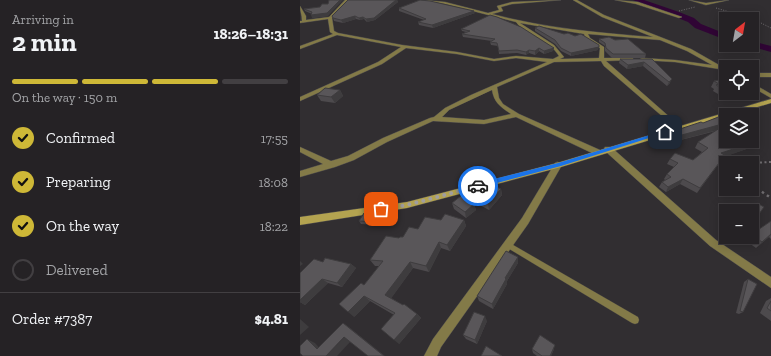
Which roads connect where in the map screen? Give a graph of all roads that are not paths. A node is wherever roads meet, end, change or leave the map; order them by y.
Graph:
1 (347, 0) edge
2 (425, 0) edge
3 (559, 0) edge
4 (575, 0) edge
5 (617, 0) edge
6 (691, 0) edge
7 (727, 0) edge
8 (300, 7) edge
9 (488, 14) junction
10 (680, 17) dead end
11 (330, 18) junction
12 (302, 21) edge
13 (516, 21) junction
14 (586, 33) junction
15 (337, 34) junction
16 (660, 39) junction
17 (406, 46) junction
18 (300, 48) edge
19 (603, 60) junction
20 (556, 61) junction
21 (719, 67) edge
22 (719, 68) edge
23 (759, 75) edge
24 (771, 75) edge
25 (494, 86) junction
26 (759, 89) edge
27 (771, 96) edge
28 (300, 99) edge
29 (771, 101) edge
30 (517, 116) junction
31 (437, 118) junction
32 (679, 128) junction
33 (300, 149) edge
34 (608, 149) junction
35 (596, 152) junction
36 (332, 164) junction
37 (558, 165) junction
38 (300, 174) edge
39 (300, 221) edge
40 (508, 245) junction
41 (771, 283) edge
42 (635, 320) dead end
43 (430, 356) edge

1 - 11 street
2 - 9 street
3 - 9 street
4 - 16 street
5 - 10 street
6 - 7 street
8 - 12 street
9 - 13 street
11 - 12 street
11 - 15 street
13 - 14 street
13 - 20 street
14 - 16 street
14 - 19 street
15 - 17 street
15 - 18 street
16 - 21 street
17 - 20 street
17 - 28 street
19 - 20 street
19 - 22 street
19 - 32 street
20 - 25 street
23 - 24 street
25 - 30 street
25 - 31 street
26 - 27 street
29 - 32 street
30 - 31 street
30 - 35 street
31 - 36 street
32 - 34 street
33 - 36 street
34 - 35 street
34 - 41 street
35 - 37 street
36 - 38 street
37 - 39 street
37 - 40 street
40 - 42 lane
40 - 43 street

